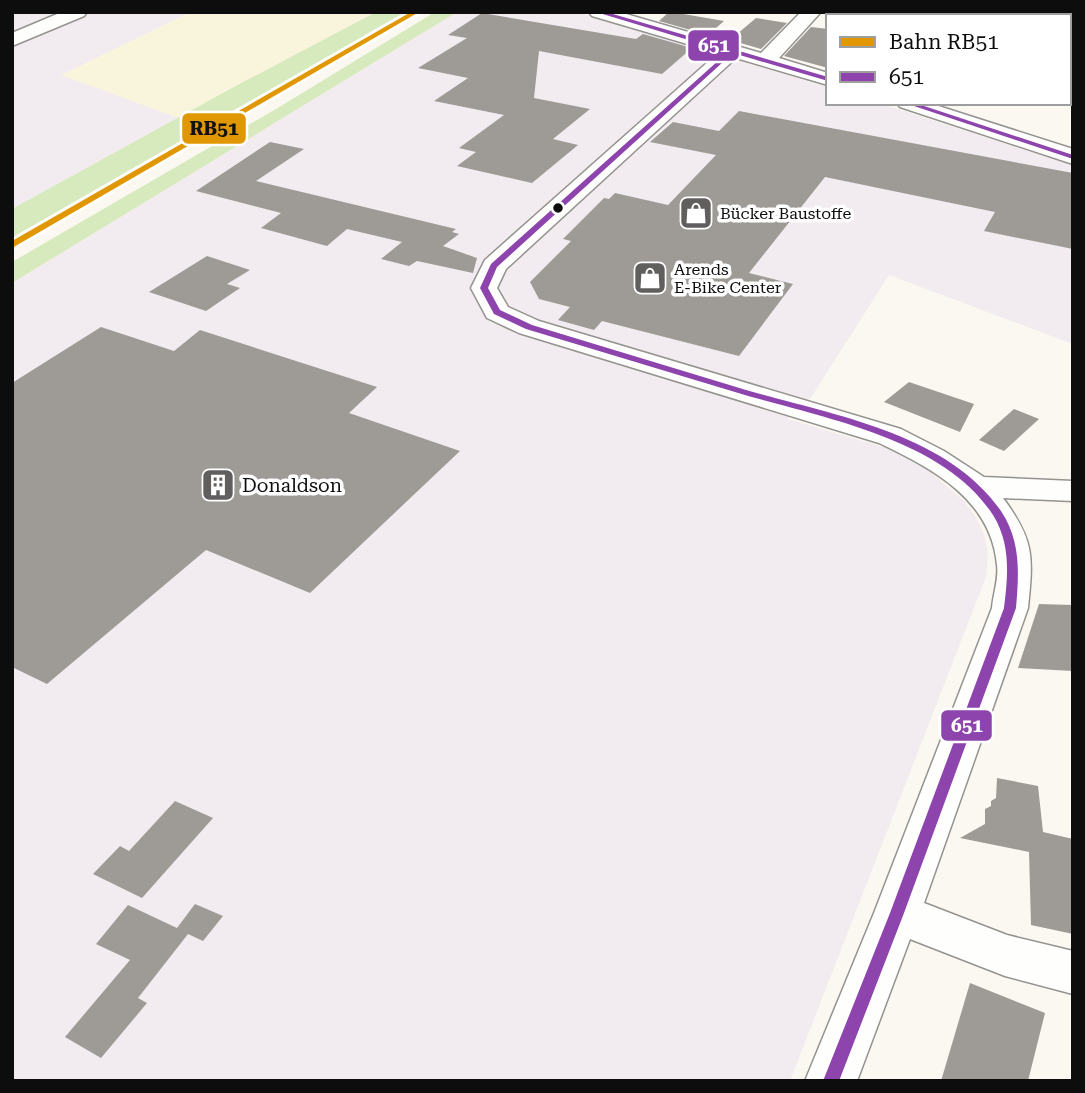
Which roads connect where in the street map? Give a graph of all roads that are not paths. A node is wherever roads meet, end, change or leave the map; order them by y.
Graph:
1 (78, 12) edge
2 (598, 12) edge
3 (812, 12) edge
4 (638, 17) edge
5 (12, 40) edge
6 (732, 51) junction
7 (765, 61) junction
8 (826, 78) edge
9 (913, 105) edge
10 (1073, 157) edge
11 (978, 487) junction
12 (1073, 491) edge
13 (897, 913) junction
14 (1073, 973) edge
15 (831, 1081) edge

1 - 5 street
2 - 4 street
3 - 7 street
4 - 6 street
6 - 7 street
6 - 11 street
7 - 8 street
9 - 10 street
11 - 12 street
11 - 13 street
13 - 14 street
13 - 15 street

